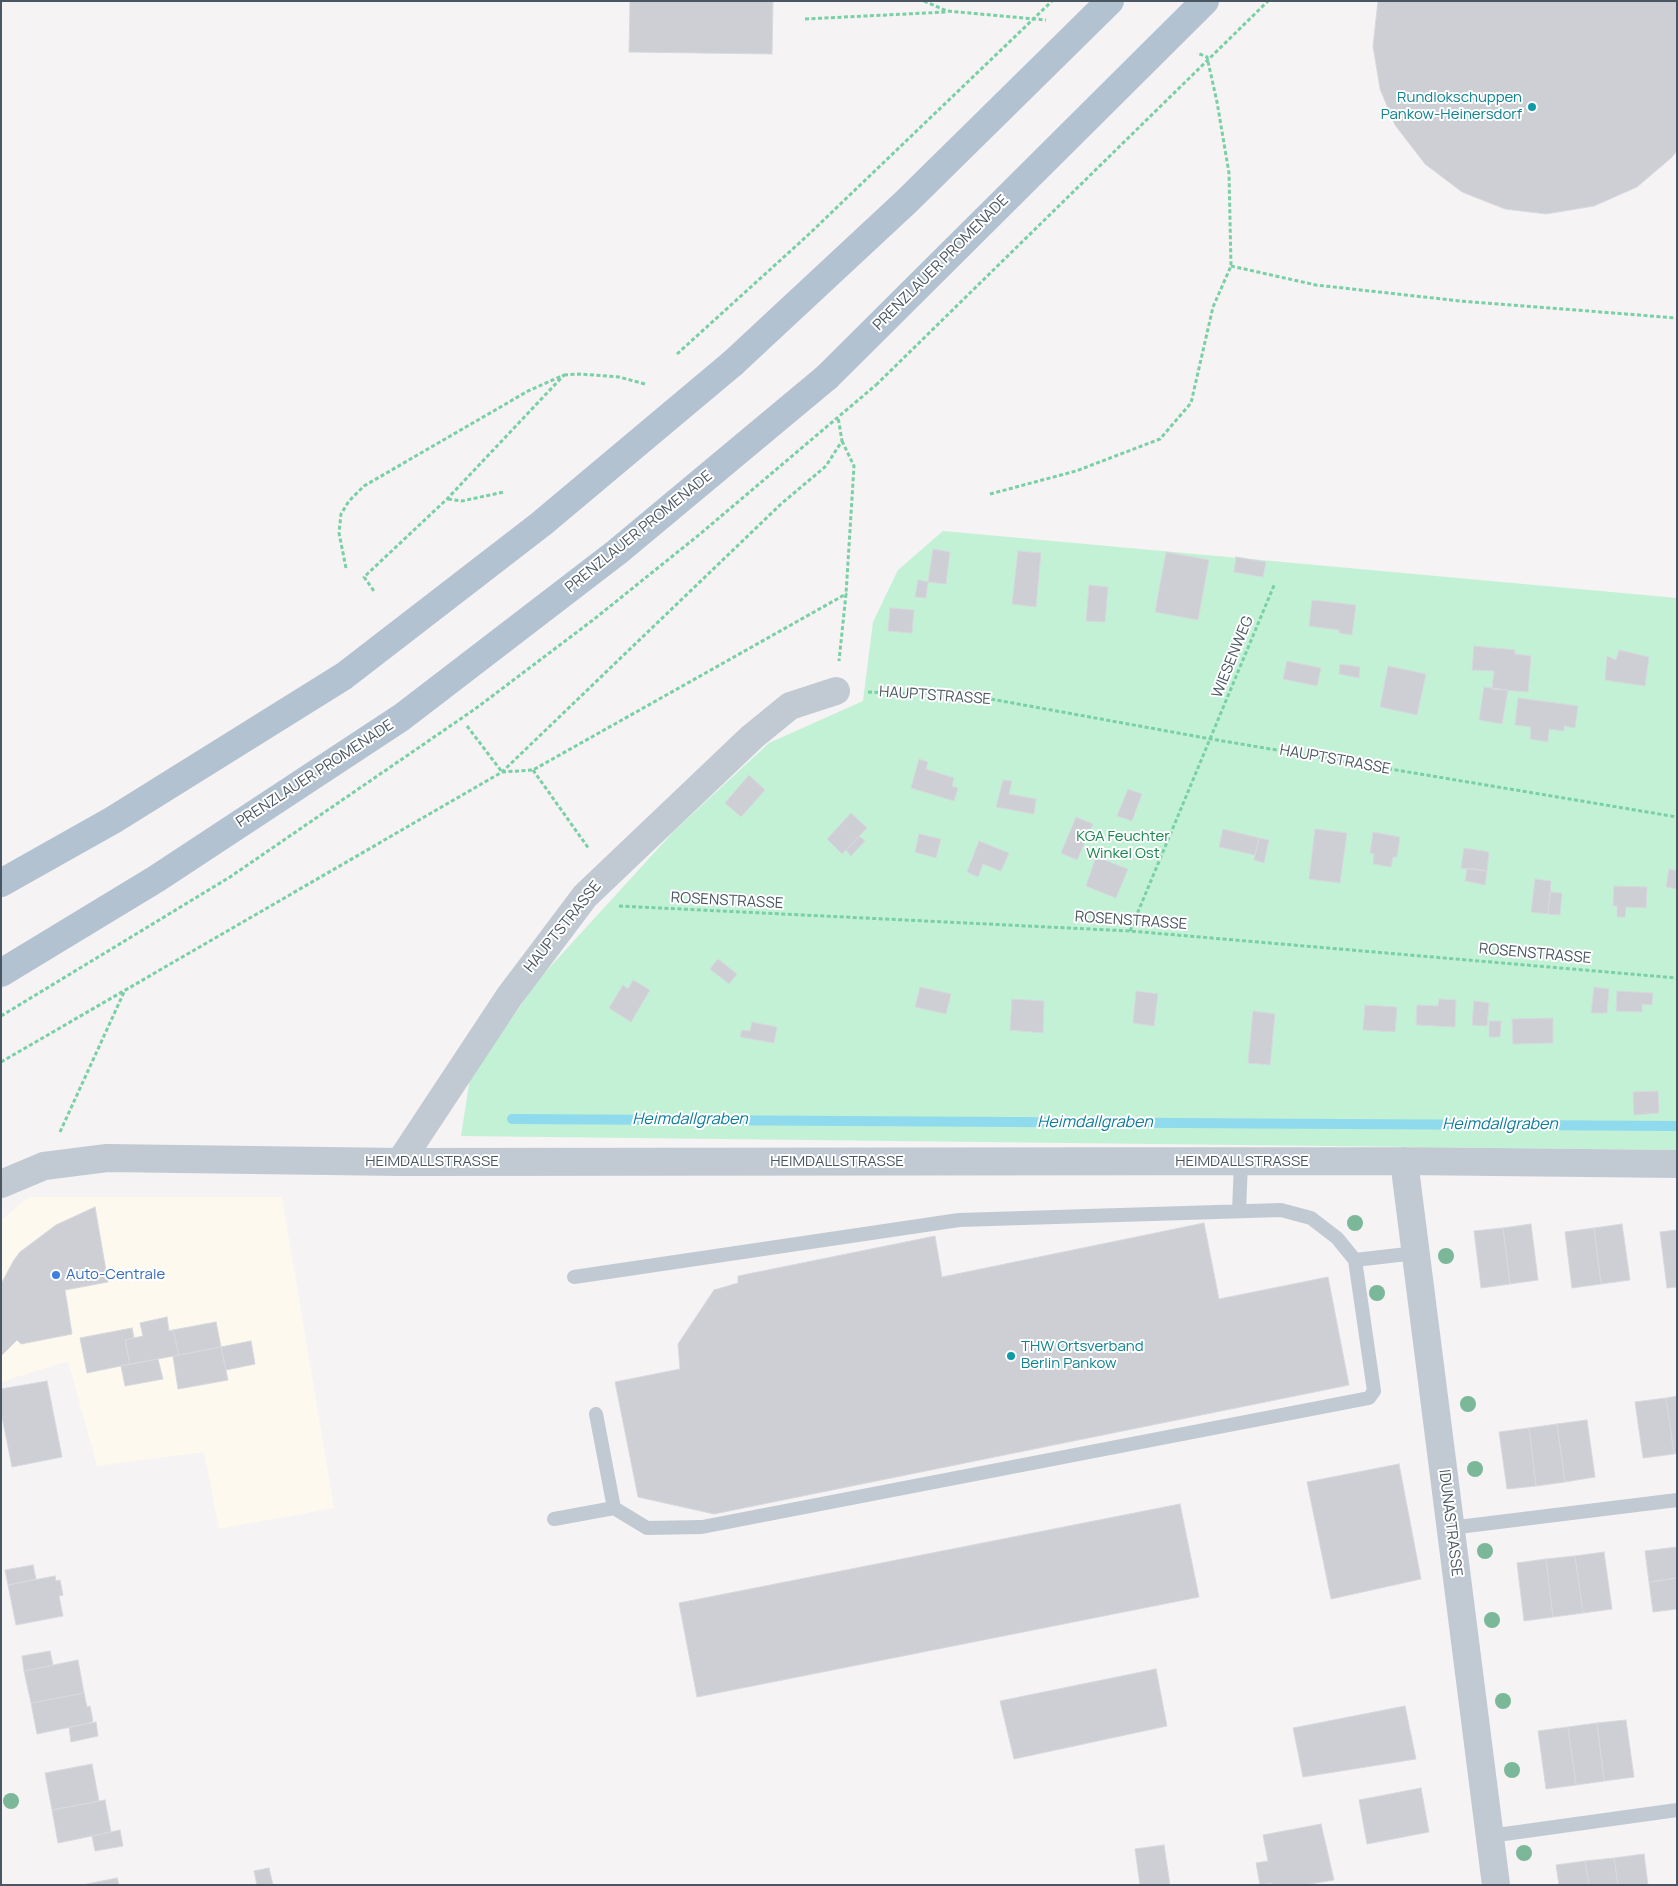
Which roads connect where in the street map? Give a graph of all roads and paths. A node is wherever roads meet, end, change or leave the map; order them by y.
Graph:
1 (1052, 1) edge
2 (1110, 1) edge
3 (1205, 1) edge
4 (1268, 1) edge
5 (947, 12) dead end
6 (805, 18) dead end
7 (1229, 173) dead end
8 (1230, 266) junction
9 (1677, 318) edge
10 (677, 354) dead end
11 (564, 375) junction
12 (645, 384) dead end
13 (838, 417) junction
14 (842, 441) junction
15 (504, 492) dead end
16 (990, 494) dead end
17 (447, 499) junction
18 (346, 568) dead end
19 (1275, 583) dead end
20 (374, 591) dead end
21 (846, 594) junction
22 (836, 690) junction
23 (467, 726) dead end
24 (1211, 739) junction
25 (534, 770) junction
26 (502, 772) junction
27 (1677, 817) edge
28 (607, 874) junction
29 (1, 883) edge
30 (585, 896) junction
31 (1130, 931) junction
32 (1, 973) edge
33 (1677, 978) edge
34 (125, 989) junction
35 (1, 1016) edge
36 (1, 1062) edge
37 (1404, 1161) junction
38 (400, 1162) junction
39 (1241, 1162) junction
40 (1677, 1164) edge
41 (44, 1166) junction
42 (1, 1184) edge
43 (1239, 1211) junction
44 (1416, 1253) junction
45 (1355, 1260) junction
46 (574, 1277) dead end
47 (596, 1414) dead end
48 (1677, 1500) edge
49 (614, 1508) junction
50 (554, 1519) dead end
51 (1450, 1528) junction
52 (1677, 1810) edge
53 (1490, 1836) junction
54 (1496, 1885) edge

1 - 10 path, bridge
2 - 29 main road, bridge
3 - 32 main road, PRENZLAUER PROMENADE, bridge
4 - 13 path, bridge
5 - 6 path
7 - 8 path
8 - 9 path
8 - 16 path
11 - 12 path
11 - 17 path
11 - 18 path
13 - 14 path
13 - 35 path
14 - 21 path
14 - 26 path
15 - 17 path
17 - 20 path
19 - 24 path, WIESENWEG
21 - 22 path
21 - 25 path
22 - 24 path, HAUPTSTRASSE
22 - 28 street, HAUPTSTRASSE
23 - 26 path
24 - 27 path, HAUPTSTRASSE
24 - 31 path, WIESENWEG
25 - 26 path
25 - 28 path
26 - 34 path
28 - 30 street, HAUPTSTRASSE
30 - 31 path, ROSENSTRASSE
30 - 38 street, HAUPTSTRASSE
31 - 33 path, ROSENSTRASSE
34 - 36 path
34 - 41 path
37 - 39 street, HEIMDALLSTRASSE
37 - 40 street, HEIMDALLSTRASSE
37 - 44 street, IDUNASTRASSE
38 - 39 street, HEIMDALLSTRASSE
38 - 41 street, HEIMDALLSTRASSE
39 - 43 lane
41 - 42 street, HEIMDALLSTRASSE
43 - 45 lane
43 - 46 lane
44 - 45 lane
44 - 51 street, IDUNASTRASSE
45 - 49 lane
47 - 49 lane
48 - 51 lane
49 - 50 lane
51 - 53 street, IDUNASTRASSE
52 - 53 lane
53 - 54 street, IDUNASTRASSE

